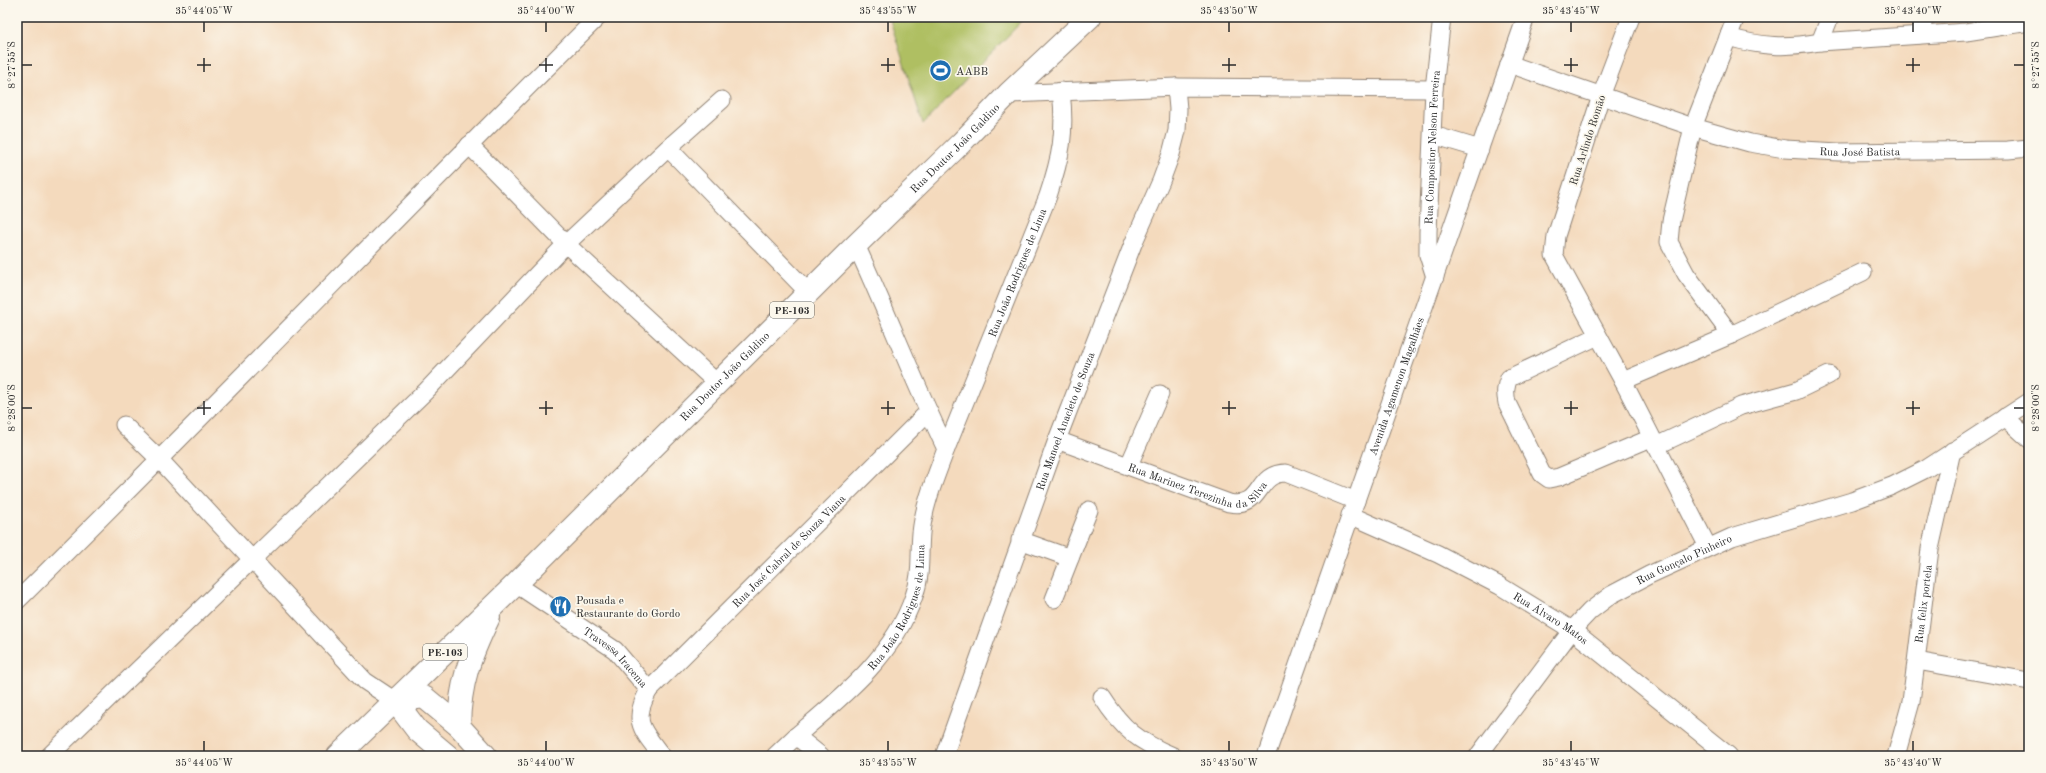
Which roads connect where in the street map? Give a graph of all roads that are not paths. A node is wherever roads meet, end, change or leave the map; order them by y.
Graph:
1 (598, 17) edge
2 (1090, 17) edge
3 (1442, 17) edge
4 (1526, 17) edge
5 (1631, 17) edge
6 (1736, 17) edge
7 (1830, 17) edge
8 (1926, 17) edge
9 (2029, 22) edge
10 (1919, 35) junction
11 (1728, 37) junction
12 (1820, 42) junction
13 (1509, 64) junction
14 (1176, 87) junction
15 (1434, 89) junction
16 (1061, 91) junction
17 (1008, 94) junction
18 (1601, 96) junction
19 (722, 100) dead end
20 (1692, 127) junction
21 (1433, 135) junction
22 (469, 145) junction
23 (668, 148) junction
24 (2029, 148) edge
25 (1480, 149) junction
26 (566, 244) junction
27 (856, 245) junction
28 (1863, 272) dead end
29 (1435, 277) junction
30 (809, 292) junction
31 (1731, 335) junction
32 (1598, 336) junction
33 (1829, 375) dead end
34 (1623, 381) junction
35 (718, 384) junction
36 (1160, 394) dead end
37 (2029, 402) edge
38 (928, 412) junction
39 (2005, 417) junction
40 (124, 425) dead end
41 (2029, 439) edge
42 (1057, 440) junction
43 (1653, 442) junction
44 (946, 448) junction
45 (1952, 452) junction
46 (160, 460) junction
47 (1129, 465) junction
48 (1353, 508) junction
49 (1089, 510) dead end
50 (1020, 540) junction
51 (1708, 547) junction
52 (1070, 558) junction
53 (253, 559) junction
54 (516, 584) junction
55 (1054, 598) dead end
56 (17, 601) edge
57 (495, 603) junction
58 (1572, 630) junction
59 (1917, 661) junction
60 (2029, 681) edge
61 (650, 690) junction
62 (1102, 697) dead end
63 (395, 701) junction
64 (460, 726) junction
65 (796, 736) junction
66 (49, 756) edge
67 (338, 756) edge
68 (448, 756) edge
69 (486, 756) edge
70 (662, 756) edge
71 (775, 756) edge
72 (820, 756) edge
73 (944, 756) edge
74 (1173, 756) edge
75 (1266, 756) edge
76 (1478, 756) edge
77 (1729, 756) edge
78 (1896, 756) edge

1 - 22 street
2 - 17 main road, Rua Doutor João Galdino / PE-103
3 - 15 street, Rua Compositor Nelson Ferreira
4 - 13 street, Avenida Agamenon Magalhães
5 - 18 street, Rua Arlindo Romão
6 - 11 street
7 - 12 street
8 - 10 street
9 - 10 street
10 - 12 street
11 - 12 street
11 - 20 street
13 - 18 street, Rua José Batista
13 - 25 street, Avenida Agamenon Magalhães
14 - 15 street
14 - 16 street
14 - 42 street, Rua Manoel Anacleto de Souza
15 - 21 street, Rua Compositor Nelson Ferreira
16 - 17 street
16 - 44 street, Rua João Rodrigues de Lima
17 - 27 main road, Rua Doutor João Galdino / PE-103
18 - 20 street, Rua José Batista
18 - 32 street, Rua Arlindo Romão
19 - 23 street
20 - 24 street, Rua José Batista
20 - 31 street
21 - 25 street
21 - 29 street, Rua Compositor Nelson Ferreira
22 - 26 street
22 - 46 street
23 - 26 street
23 - 30 street
25 - 29 street, Avenida Agamenon Magalhães
26 - 35 street
26 - 53 street
27 - 30 main road, Rua Doutor João Galdino / PE-103
27 - 38 street
28 - 31 street
29 - 48 street, Avenida Agamenon Magalhães
30 - 35 main road, Rua Doutor João Galdino / PE-103
31 - 34 street
32 - 34 street
32 - 43 street
33 - 43 street
34 - 43 street
35 - 54 main road, Rua Doutor João Galdino / PE-103
36 - 47 street
37 - 39 street, Rua Gonçalo Pinheiro
38 - 44 street
38 - 61 street, Rua José Cabral de Souza Viana
39 - 41 street
39 - 45 street, Rua Gonçalo Pinheiro
40 - 46 street
42 - 47 street, Rua Marinez Terezinha da Silva
42 - 50 street, Rua Manoel Anacleto de Souza
43 - 51 street
44 - 65 street, Rua João Rodrigues de Lima
45 - 51 street, Rua Gonçalo Pinheiro
45 - 59 street, Rua felix portela
46 - 53 street
46 - 56 street
47 - 48 street, Rua Marinez Terezinha da Silva
48 - 58 street, Rua Álvaro Matos
48 - 75 street, Avenida Agamenon Magalhães
49 - 52 street
50 - 52 street
50 - 73 street, Rua Manoel Anacleto de Souza
51 - 58 street, Rua Gonçalo Pinheiro
52 - 55 street
53 - 63 street
53 - 66 street
54 - 57 main road, Rua Doutor João Galdino / PE-103
54 - 61 street, Travessa Iracema
57 - 63 main road, Rua Doutor João Galdino / PE-103
57 - 64 main road
58 - 76 street, Rua Gonçalo Pinheiro
58 - 77 street, Rua Álvaro Matos
59 - 60 street
59 - 78 street, Rua felix portela
61 - 70 street, Travessa Iracema
62 - 74 street
63 - 64 main road
63 - 67 main road, Rua Doutor João Galdino
63 - 68 main road
64 - 69 main road
65 - 71 street, Rua João Rodrigues de Lima
65 - 72 street

